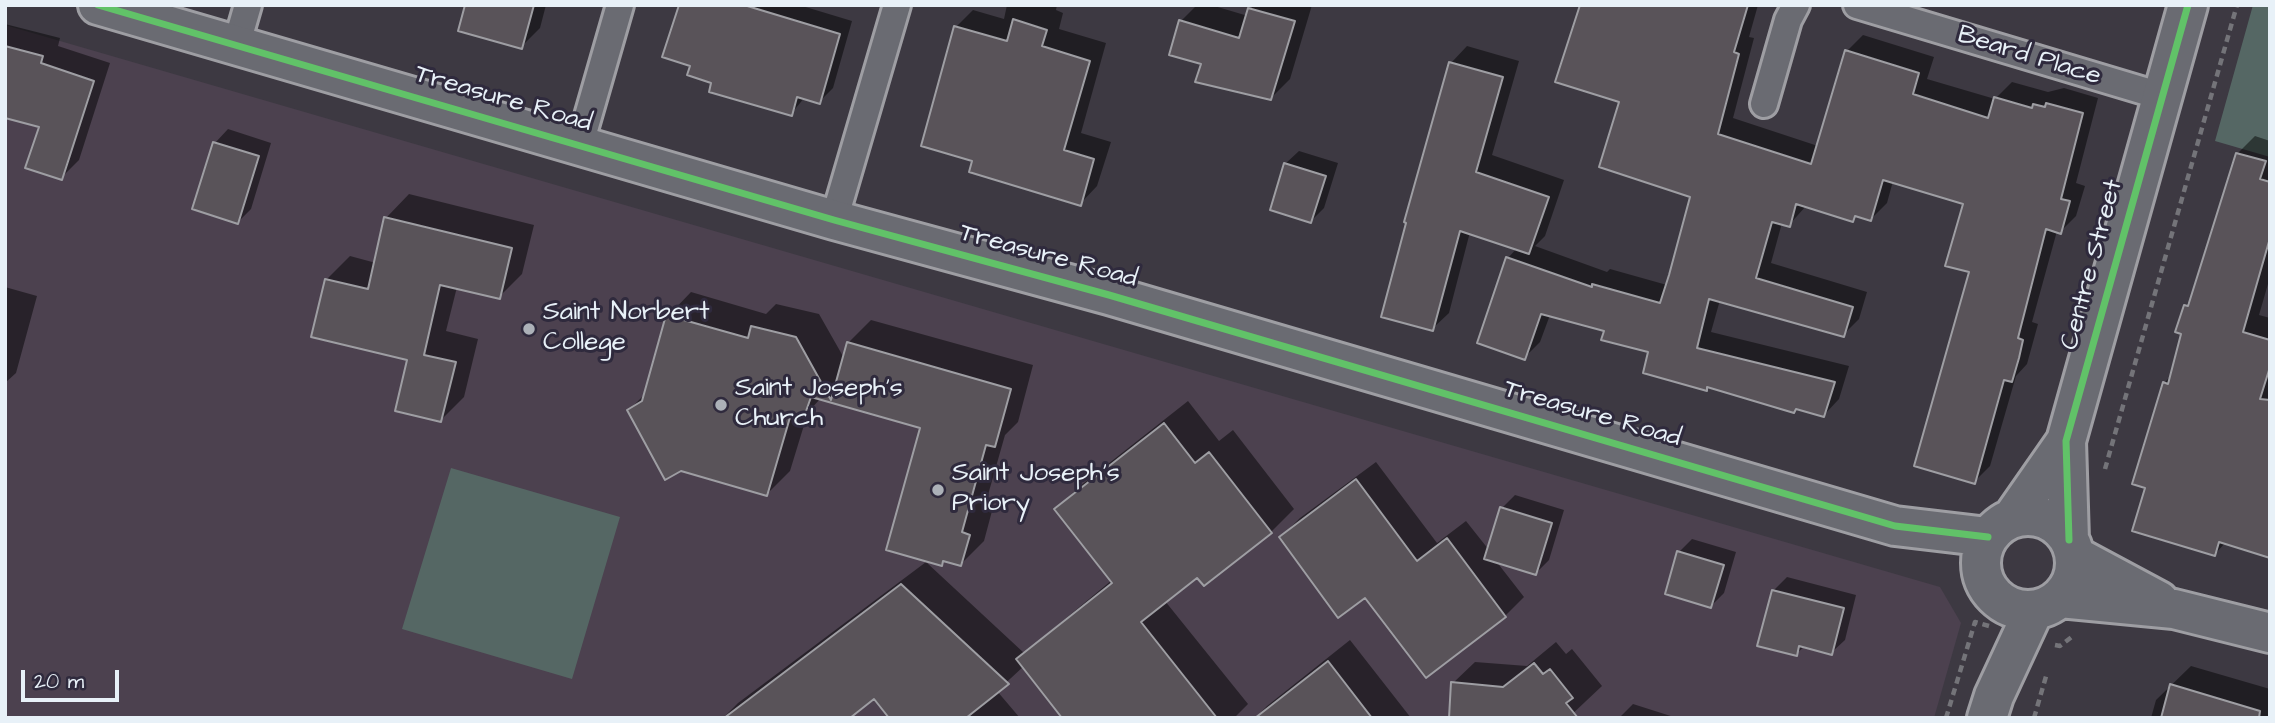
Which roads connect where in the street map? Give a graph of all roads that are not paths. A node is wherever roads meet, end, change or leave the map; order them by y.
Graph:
1 (98, 5) edge
2 (248, 5) edge
3 (620, 5) edge
4 (897, 5) edge
5 (1796, 5) edge
6 (1857, 5) edge
7 (2188, 5) edge
8 (237, 43) junction
9 (2161, 96) junction
10 (1764, 104) dead end
11 (580, 144) junction
12 (834, 220) junction
13 (2066, 441) junction
14 (1994, 541) junction
15 (2072, 548) junction
16 (2047, 603) junction
17 (2174, 609) junction
18 (2270, 633) edge
19 (1990, 707) edge

1 - 8 street, Treasure Road
2 - 8 street
3 - 11 street
4 - 12 street
5 - 10 street
6 - 9 street, Beard Place
7 - 9 street, Centre Street
8 - 11 street, Treasure Road
9 - 13 street, Centre Street
11 - 12 street, Treasure Road
12 - 14 street, Treasure Road
13 - 14 street, Centre Street
13 - 15 street, Centre Street
14 - 15 street
14 - 16 street
15 - 16 street
15 - 17 street
16 - 17 street
16 - 19 street
17 - 18 street

